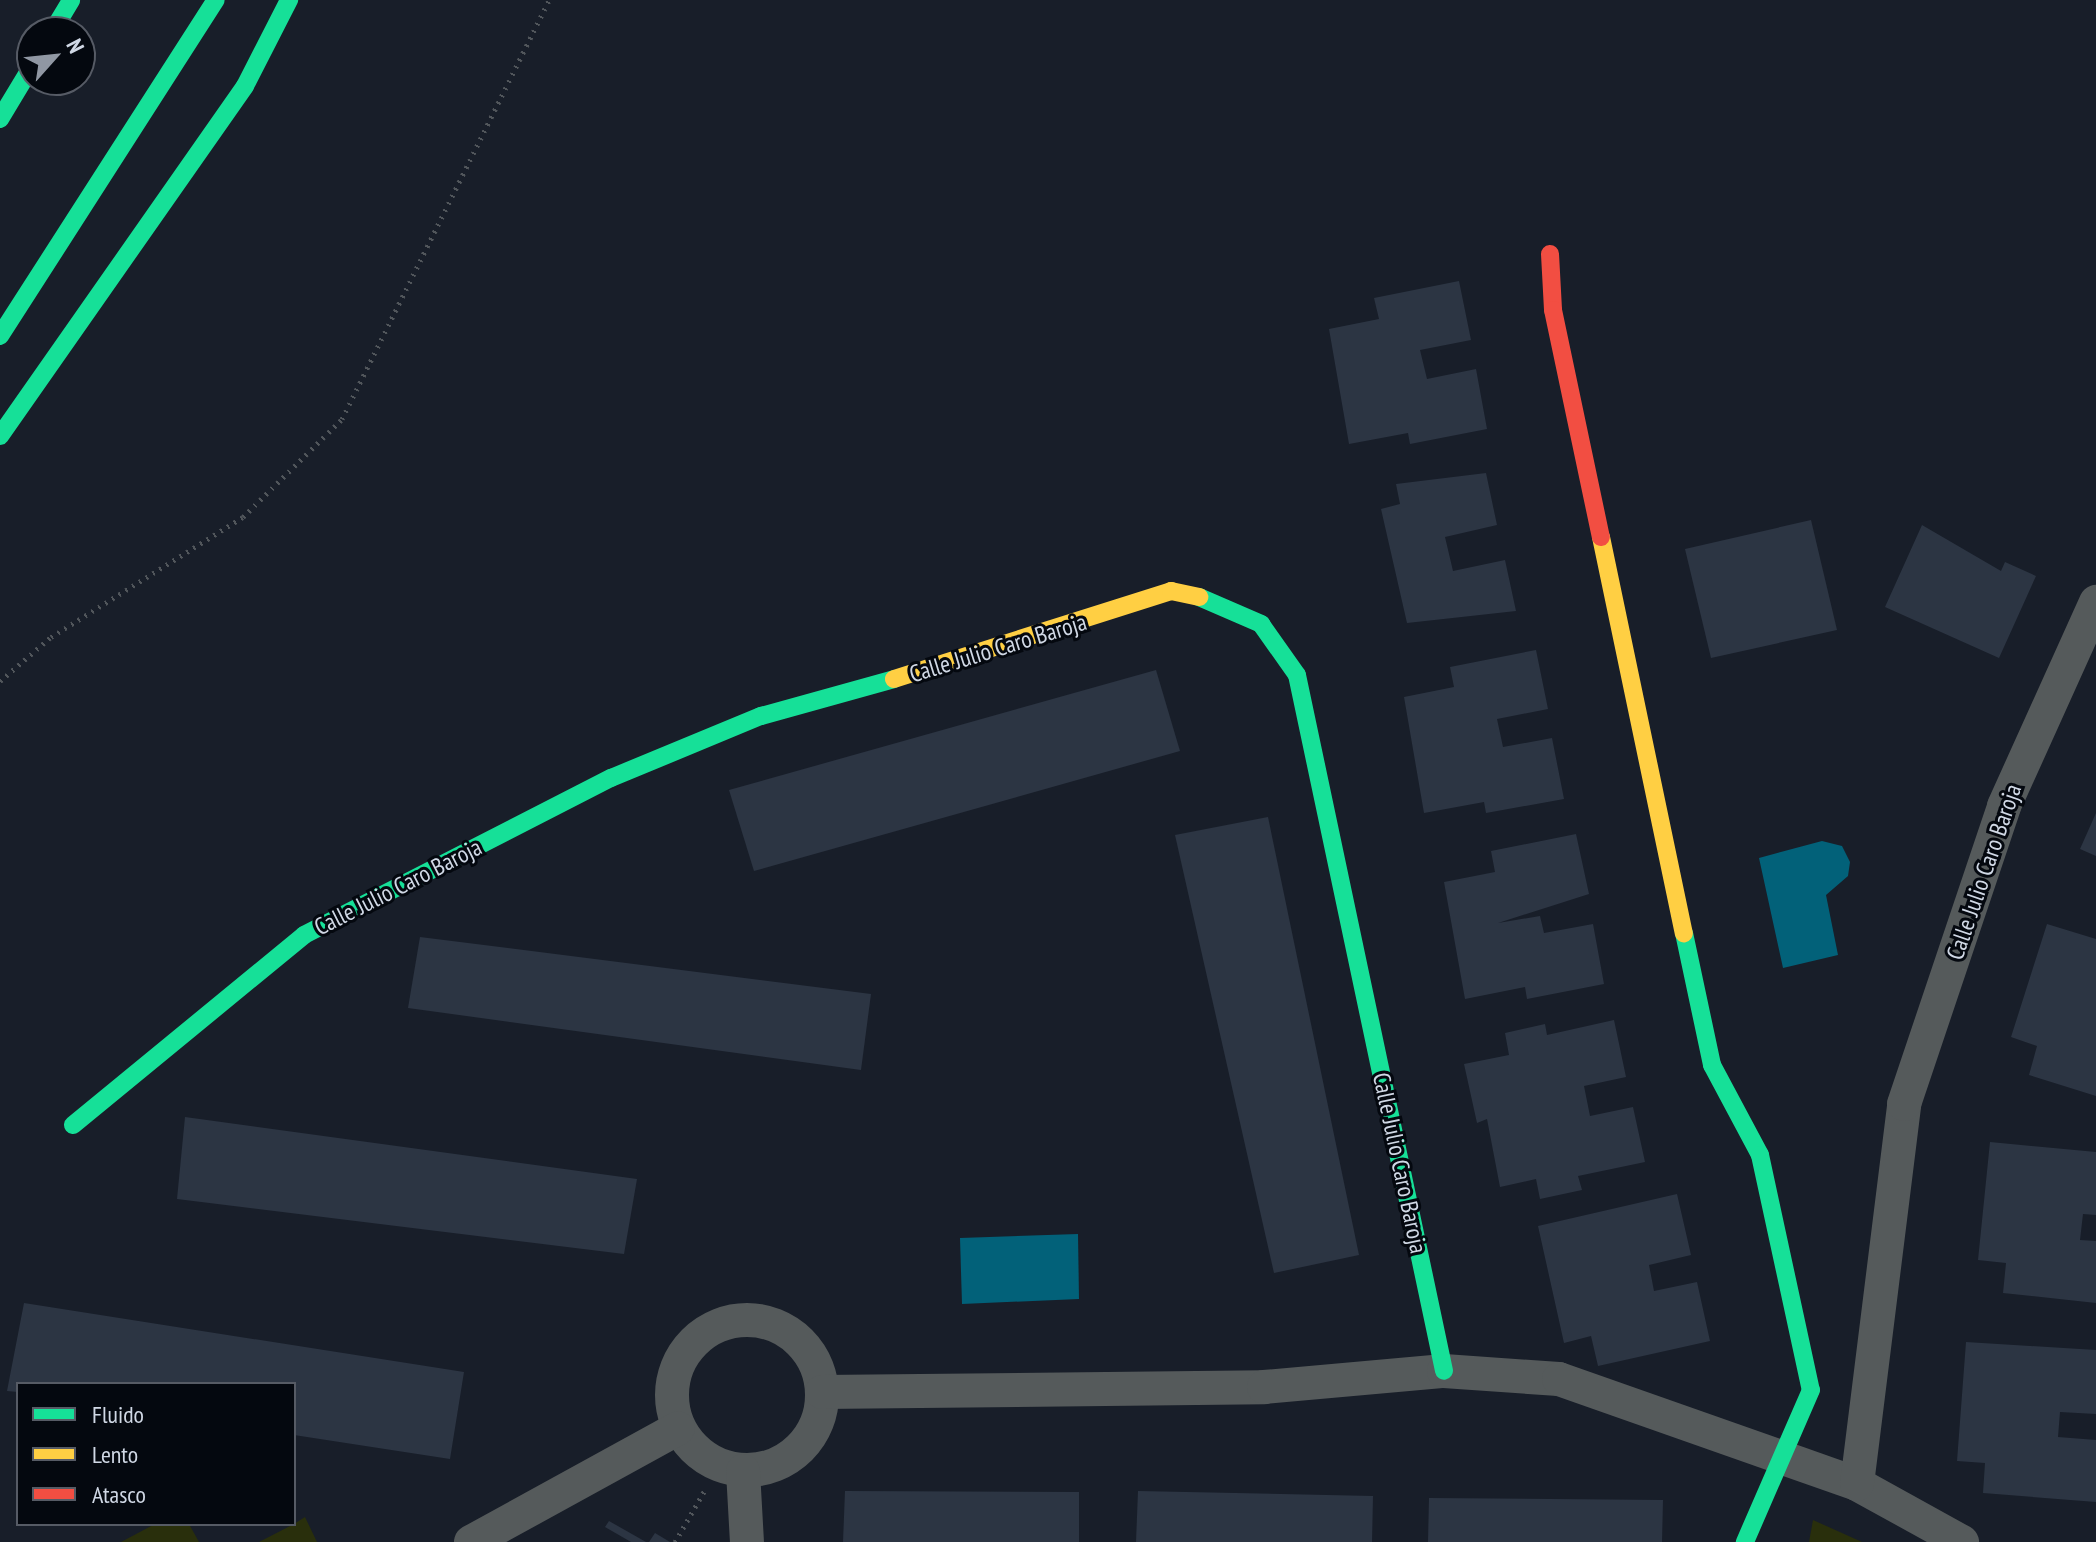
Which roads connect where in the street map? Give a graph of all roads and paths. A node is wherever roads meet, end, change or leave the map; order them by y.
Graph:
1 (216, 0) edge
2 (289, 0) edge
3 (549, 0) edge
4 (16, 92) edge
5 (0, 119) edge
6 (1550, 254) dead end
7 (0, 336) edge
8 (0, 436) edge
9 (2096, 602) edge
10 (0, 681) edge
11 (73, 1125) dead end
12 (1444, 1371) junction
13 (822, 1392) junction
14 (678, 1428) junction
15 (1783, 1459) junction
16 (732, 1467) junction
17 (1857, 1484) junction
18 (471, 1542) edge
19 (675, 1542) edge
20 (747, 1542) edge
21 (1745, 1542) edge
22 (1962, 1542) edge

1 - 7 main road
2 - 8 main road
3 - 10 path
4 - 5 main road
6 - 15 main road
9 - 17 street, Calle Julio Caro Baroja
11 - 12 main road, Calle Julio Caro Baroja
12 - 13 street
12 - 15 street
13 - 14 street
13 - 16 street
14 - 16 street
14 - 18 street
15 - 17 street
15 - 21 main road
16 - 19 path
16 - 20 street
17 - 22 street

